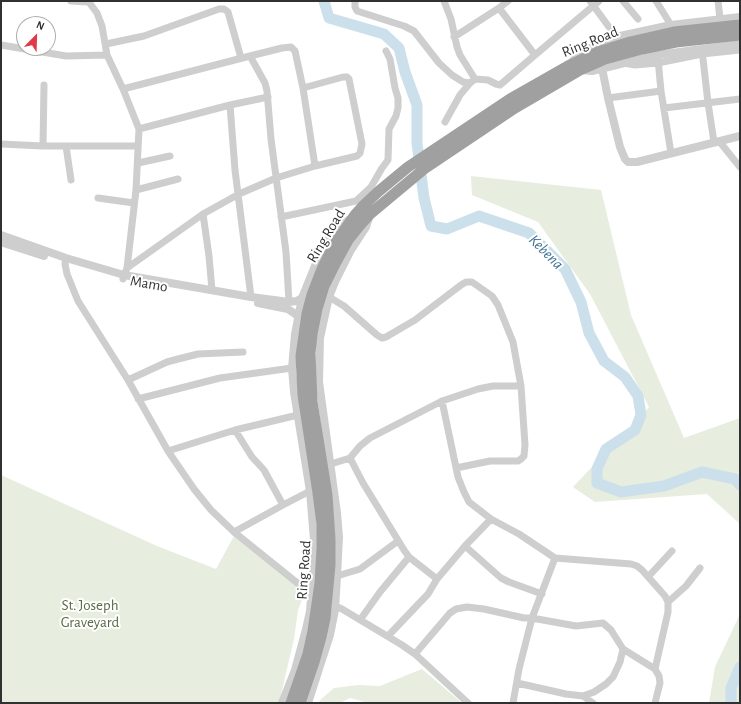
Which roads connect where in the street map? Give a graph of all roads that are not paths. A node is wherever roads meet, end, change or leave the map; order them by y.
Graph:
1 (71, 1) edge
2 (88, 1) edge
3 (355, 1) edge
4 (444, 1) edge
5 (508, 1) edge
6 (623, 1) edge
7 (656, 1) edge
8 (718, 1) edge
9 (594, 2) edge
10 (499, 8) junction
11 (740, 17) edge
12 (638, 19) dead end
13 (720, 19) junction
14 (671, 25) junction
15 (740, 25) edge
16 (609, 27) dead end
17 (740, 35) edge
18 (454, 37) junction
19 (106, 44) junction
20 (740, 44) edge
21 (1, 45) edge
22 (740, 50) edge
23 (386, 51) dead end
24 (702, 51) junction
25 (535, 55) junction
26 (107, 56) junction
27 (250, 56) junction
28 (241, 58) junction
29 (658, 59) junction
30 (568, 66) junction
31 (602, 68) junction
32 (580, 70) junction
33 (472, 81) junction
34 (44, 85) dead end
35 (303, 88) junction
36 (123, 89) junction
37 (661, 92) junction
38 (268, 97) junction
39 (608, 98) junction
40 (740, 99) edge
41 (708, 103) junction
42 (513, 104) junction
43 (230, 105) junction
44 (664, 108) junction
45 (445, 122) dead end
46 (139, 129) junction
47 (740, 136) edge
48 (717, 141) junction
49 (1, 144) edge
50 (43, 146) junction
51 (66, 146) junction
52 (138, 146) junction
53 (671, 153) junction
54 (170, 156) dead end
55 (138, 163) junction
56 (315, 166) junction
57 (740, 167) edge
58 (276, 178) junction
59 (178, 179) dead end
60 (72, 180) dead end
61 (136, 190) junction
62 (239, 194) junction
63 (98, 198) dead end
64 (134, 203) junction
65 (203, 214) junction
66 (370, 214) junction
67 (355, 215) junction
68 (281, 218) junction
69 (1, 235) edge
70 (1, 242) edge
71 (65, 261) junction
72 (125, 274) junction
73 (212, 290) junction
74 (250, 297) junction
75 (329, 297) junction
76 (302, 298) junction
77 (289, 302) junction
78 (298, 316) junction
79 (243, 352) dead end
80 (292, 368) junction
81 (128, 380) junction
82 (521, 386) junction
83 (138, 399) junction
84 (442, 401) junction
85 (298, 415) junction
86 (235, 430) junction
87 (168, 451) junction
88 (350, 458) junction
89 (331, 464) junction
90 (456, 468) junction
91 (310, 491) junction
92 (283, 505) junction
93 (491, 519) junction
94 (234, 532) junction
95 (398, 541) junction
96 (465, 546) junction
97 (672, 551) dead end
98 (409, 557) junction
99 (554, 558) junction
100 (700, 568) dead end
101 (338, 576) junction
102 (648, 577) junction
103 (438, 579) junction
104 (311, 594) junction
105 (542, 594) junction
106 (668, 602) junction
107 (335, 606) junction
108 (532, 618) junction
109 (360, 620) junction
110 (388, 636) junction
111 (623, 649) junction
112 (414, 654) junction
113 (655, 669) junction
114 (517, 682) junction
115 (583, 696) junction
116 (282, 703) edge
117 (290, 703) edge
118 (300, 703) edge
119 (308, 703) edge
120 (468, 703) edge
121 (513, 703) edge
122 (593, 703) edge
123 (655, 703) edge

1 - 2 street
2 - 19 street
3 - 33 street
4 - 18 street
5 - 10 street
6 - 12 street
7 - 14 street
8 - 13 street
9 - 16 street
9 - 25 street
10 - 18 street
10 - 25 street
11 - 13 street
13 - 14 street
14 - 30 street
15 - 30 highway, Ring Road
17 - 32 highway, Ring Road
18 - 33 street
19 - 26 street
19 - 28 street
20 - 24 street
21 - 26 street
22 - 24 street
23 - 68 street
24 - 29 street
24 - 41 street
25 - 33 street
26 - 36 street
27 - 28 street
27 - 35 street
27 - 38 street
28 - 36 street
29 - 31 street
29 - 37 street
30 - 42 highway, Ring Road
31 - 32 street
31 - 39 street
32 - 42 highway, Ring Road
33 - 45 street
34 - 50 street
35 - 56 street
35 - 56 street
36 - 46 street
37 - 39 street
37 - 44 street
38 - 43 street
38 - 58 street
39 - 53 street
40 - 41 street
41 - 44 street
41 - 48 street
42 - 66 highway, Ring Road
42 - 67 highway, Ring Road
43 - 46 street
43 - 62 street
44 - 53 street
46 - 52 street
47 - 48 street
48 - 53 street
48 - 57 street
49 - 50 street
50 - 51 street
51 - 52 street
51 - 60 street
52 - 55 street
54 - 55 street
55 - 61 street
56 - 58 street
58 - 62 street
58 - 68 street
59 - 61 street
61 - 64 street
62 - 65 street
62 - 74 street
63 - 64 street
64 - 72 street
65 - 72 street
65 - 73 street
66 - 75 street
66 - 118 highway, Ring Road
67 - 76 street
67 - 117 highway, Ring Road
68 - 77 street
69 - 71 street
70 - 71 street, Mamo
71 - 72 street, Mamo
71 - 81 street
72 - 73 street
72 - 78 street, Mamo
73 - 74 street
74 - 77 street
75 - 82 street
75 - 89 street
76 - 77 street
76 - 78 street
78 - 80 street
79 - 81 street
80 - 83 street
80 - 85 street
81 - 83 street
82 - 84 street
82 - 90 street
83 - 87 street
84 - 88 street
84 - 90 street
85 - 86 street
85 - 91 street
86 - 87 street
86 - 92 street
87 - 94 street
88 - 89 street
88 - 95 street
89 - 101 street
90 - 93 street
91 - 92 street
91 - 104 street
92 - 94 street
93 - 96 street
93 - 99 street
94 - 104 street
95 - 98 street
95 - 101 street
96 - 103 street
96 - 105 street
97 - 102 street
98 - 103 street
98 - 109 street
99 - 102 street
99 - 105 street
100 - 106 street
101 - 107 street
102 - 106 street
103 - 110 street
104 - 116 street
105 - 108 street
106 - 113 street
107 - 109 street
107 - 119 street
108 - 111 street
108 - 112 street
108 - 114 street
109 - 110 street
110 - 112 street
111 - 113 street
111 - 115 street
112 - 120 street
113 - 123 street
114 - 115 street
114 - 121 street
115 - 122 street

